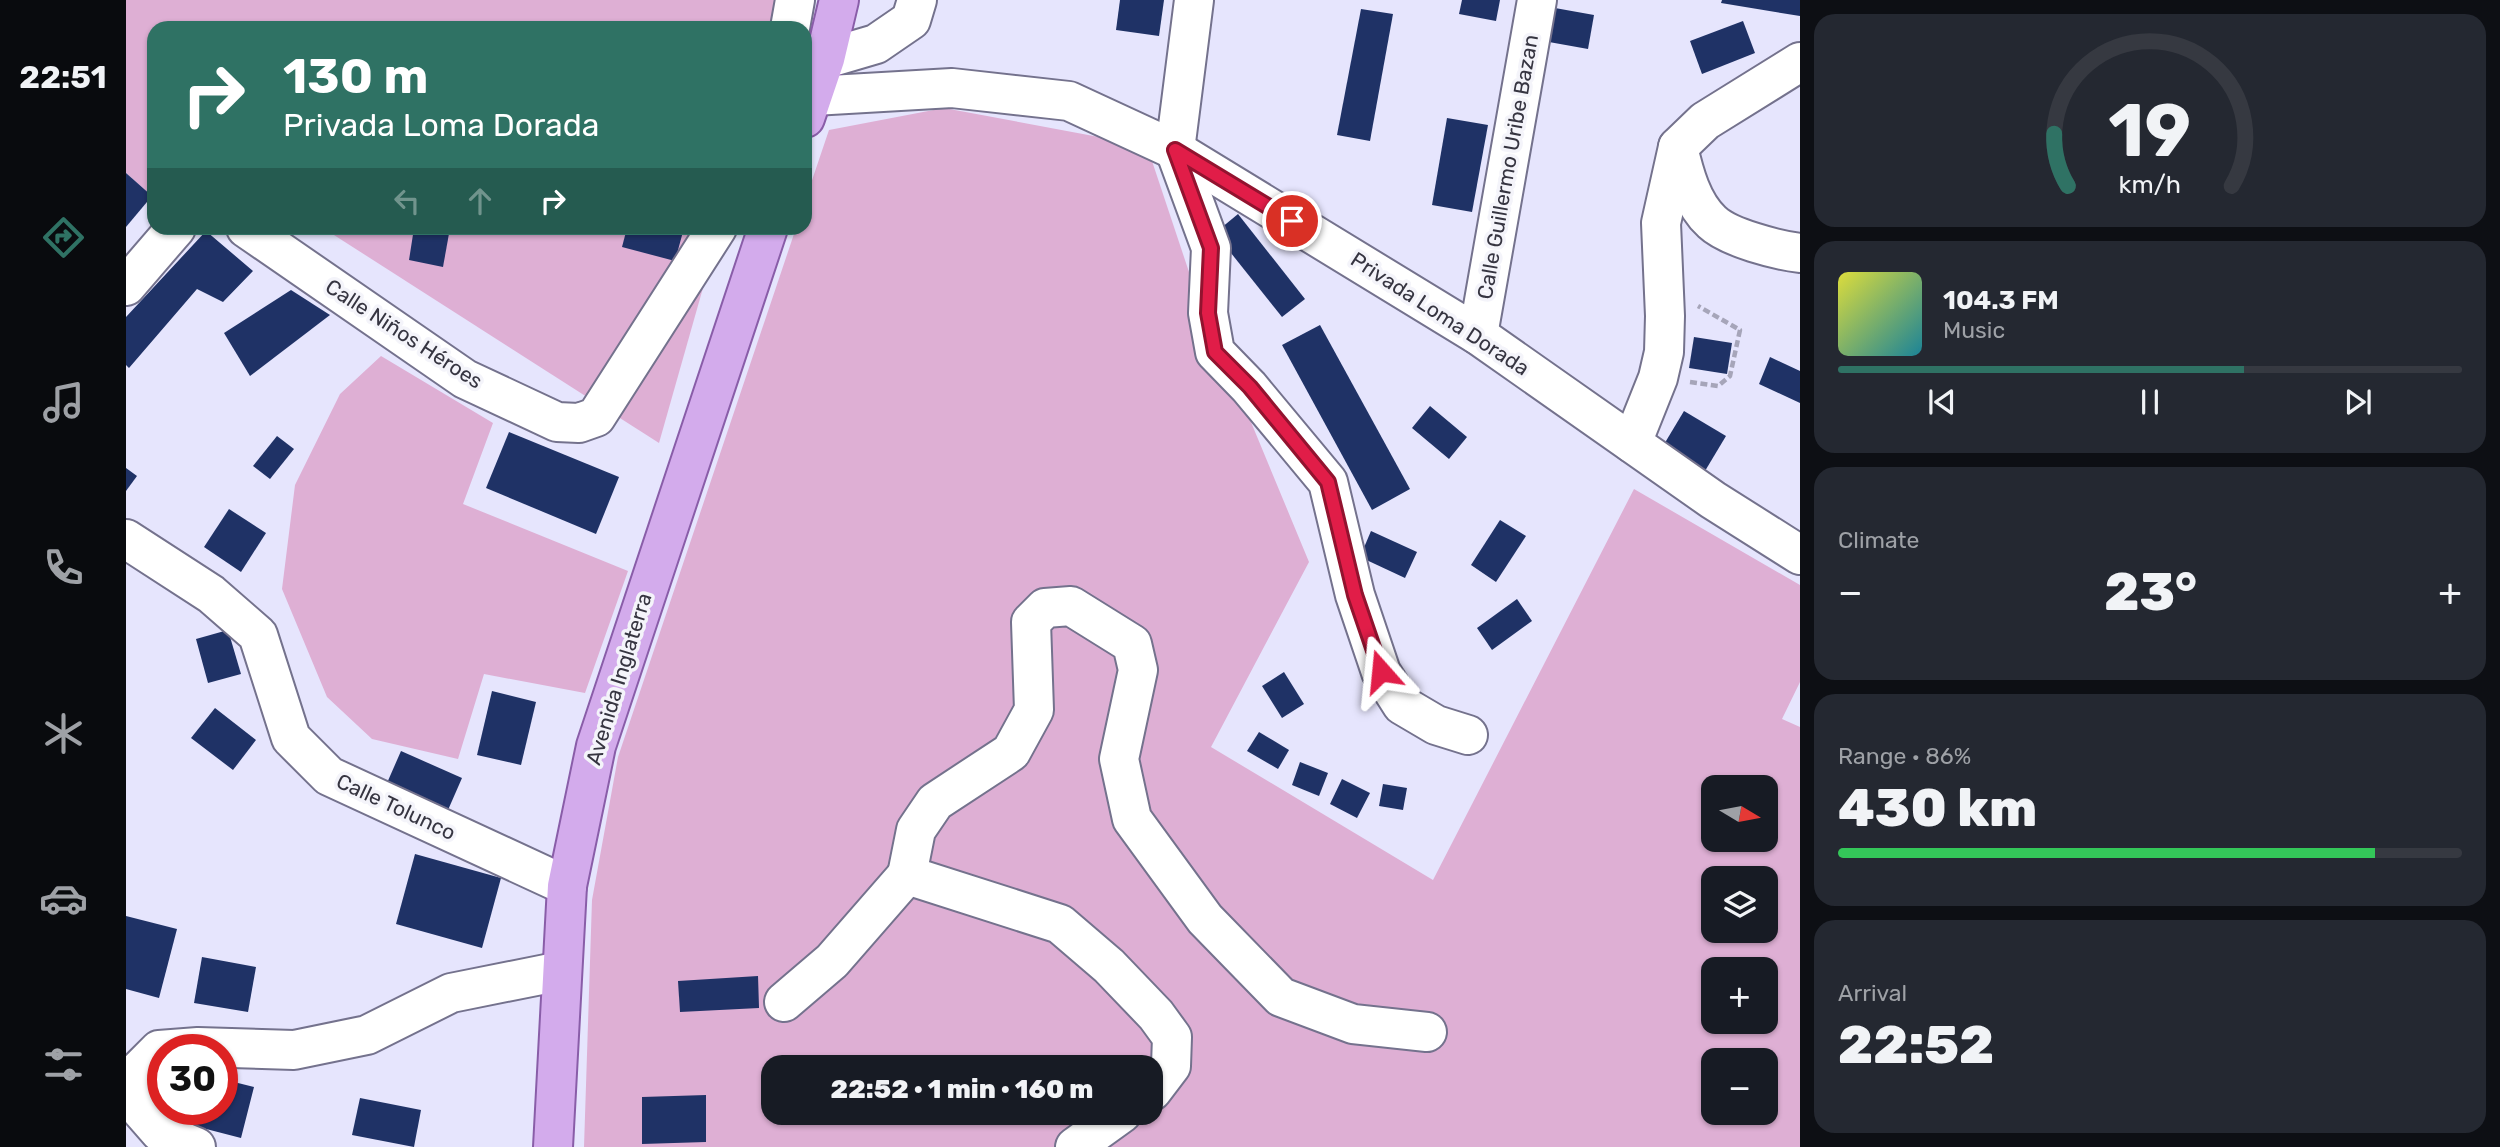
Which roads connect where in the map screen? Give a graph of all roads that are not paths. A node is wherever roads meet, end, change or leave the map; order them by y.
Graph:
1 (796, 0) edge
2 (839, 0) edge
3 (917, 0) edge
4 (1194, 0) edge
5 (1537, 0) edge
6 (792, 21) edge
7 (825, 59) junction
8 (1800, 62) edge
9 (812, 92) edge
10 (812, 102) edge
11 (1678, 147) junction
12 (1175, 150) junction
13 (170, 235) edge
14 (256, 235) edge
15 (713, 235) edge
16 (766, 235) edge
17 (1800, 253) edge
18 (126, 286) edge
19 (1478, 335) junction
20 (1632, 443) junction
21 (126, 539) edge
22 (1800, 555) edge
23 (1468, 735) dead end
24 (906, 875) junction
25 (567, 886) junction
26 (561, 971) junction
27 (785, 1002) dead end
28 (1427, 1032) dead end
29 (1163, 1077) edge
30 (129, 1078) edge
31 (1105, 1125) edge
32 (196, 1147) edge
33 (553, 1147) edge
34 (1075, 1147) edge

1 - 6 street
2 - 7 main road
3 - 7 street
4 - 12 street
5 - 19 street, Calle Guillermo Uribe Bazan
7 - 9 main road
8 - 11 street
10 - 12 street, Privada Loma Dorada
11 - 17 street
11 - 20 street
12 - 19 street, Privada Loma Dorada
12 - 23 street
13 - 18 street
14 - 15 street, Calle Niños Héroes
16 - 25 main road, Avenida Inglaterra
19 - 20 street, Privada Loma Dorada
20 - 22 street, Privada Loma Dorada
21 - 25 street, Calle Tolunco
24 - 27 street
24 - 28 street
24 - 29 street
25 - 26 main road, Avenida Inglaterra
26 - 30 street
26 - 33 main road, Avenida Inglaterra
30 - 32 street
31 - 34 street

